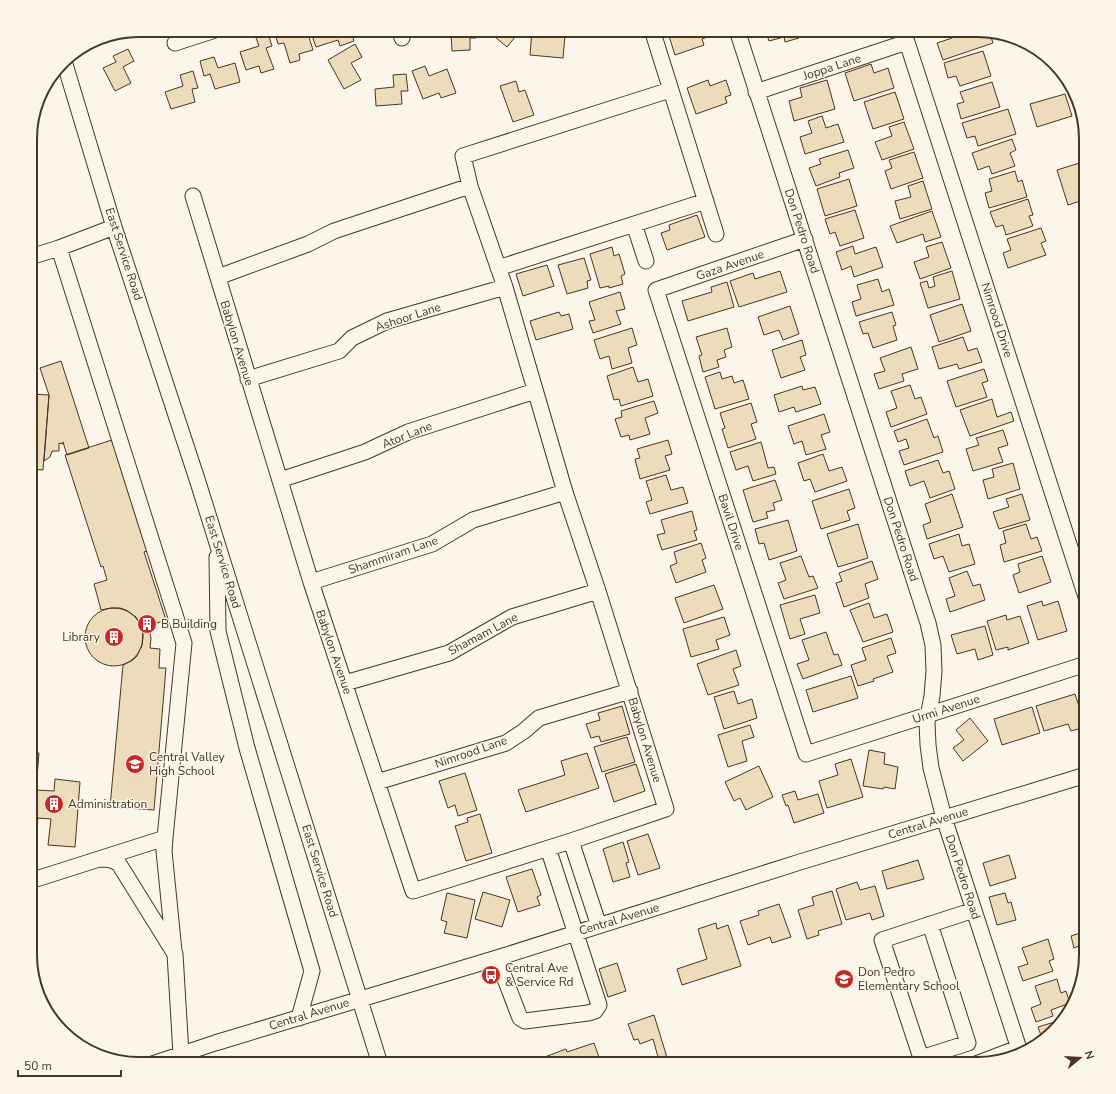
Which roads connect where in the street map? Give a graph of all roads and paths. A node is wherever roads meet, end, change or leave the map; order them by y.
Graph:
1 (193, 37) edge
2 (654, 37) edge
3 (739, 37) edge
4 (907, 42) joint
5 (175, 43) dead end
6 (66, 68) edge
7 (670, 90) junction
8 (756, 92) junction
9 (470, 186) junction
10 (193, 196) dead end
11 (706, 201) junction
12 (634, 224) junction
13 (114, 227) junction
14 (716, 234) dead end
15 (804, 239) junction
16 (59, 248) junction
17 (37, 255) edge
18 (646, 261) dead end
19 (498, 268) junction
20 (218, 277) junction
21 (504, 288) junction
22 (656, 290) joint
23 (248, 379) junction
24 (535, 391) junction
25 (280, 480) junction
26 (564, 492) junction
27 (216, 540) junction
28 (1079, 575) edge
29 (311, 582) junction
30 (598, 591) junction
31 (1079, 666) edge
32 (345, 683) junction
33 (630, 691) junction
34 (928, 714) junction
35 (806, 754) joint
36 (1079, 777) edge
37 (377, 782) junction
38 (944, 818) junction
39 (165, 838) junction
40 (571, 841) junction
41 (548, 848) junction
42 (99, 859) junction
43 (37, 879) edge
44 (974, 910) junction
45 (930, 924) junction
46 (599, 926) junction
47 (576, 933) junction
48 (175, 954) junction
49 (497, 958) junction
50 (360, 999) junction
51 (299, 1018) junction
52 (1018, 1048) edge
53 (181, 1054) junction
54 (172, 1057) edge
55 (378, 1057) edge
56 (921, 1057) edge
57 (932, 1057) edge

1 - 5 street
2 - 7 street
3 - 8 street, Don Pedro Road
4 - 8 street, Joppa Lane
4 - 28 street, Nimrood Drive
6 - 13 street, East Service Road
7 - 9 street, Babylon Avenue
7 - 11 street
8 - 15 street, Don Pedro Road
9 - 19 street, Babylon Avenue
9 - 20 street
10 - 20 street, Babylon Avenue
11 - 12 street
11 - 14 street
12 - 18 street
12 - 19 street
13 - 16 street
13 - 27 street, East Service Road
15 - 22 street, Gaza Avenue
15 - 34 street, Don Pedro Road
16 - 17 street
16 - 39 street
19 - 21 street, Babylon Avenue
20 - 23 street, Babylon Avenue
21 - 23 street, Ashoor Lane
21 - 24 street, Babylon Avenue
22 - 35 street, Bavil Drive
23 - 25 street, Babylon Avenue
24 - 25 street, Ator Lane
24 - 26 street, Babylon Avenue
25 - 29 street, Babylon Avenue
26 - 29 street, Shammiram Lane
26 - 30 street, Babylon Avenue
27 - 50 street, East Service Road
27 - 51 street
29 - 32 street, Babylon Avenue
30 - 32 street, Shamam Lane
30 - 33 street, Babylon Avenue
31 - 34 street, Urmi Avenue
32 - 37 street, Babylon Avenue
33 - 37 street, Nimrood Lane
33 - 40 street, Babylon Avenue
34 - 35 street, Urmi Avenue
34 - 38 street, Don Pedro Road
36 - 38 street, Central Avenue
37 - 41 street, Babylon Avenue
38 - 44 street, Don Pedro Road
38 - 46 street, Central Avenue
39 - 42 street
39 - 48 street
40 - 41 street, Babylon Avenue
40 - 46 street
41 - 47 street
42 - 43 street
42 - 48 street
44 - 45 street
44 - 52 street, Don Pedro Road
45 - 56 street
45 - 57 street
46 - 47 street, Central Avenue
47 - 49 street, Central Avenue
47 - 49 street
48 - 53 street
49 - 50 street, Central Avenue
50 - 51 street, Central Avenue
50 - 55 street, East Service Road
51 - 53 street, Central Avenue
53 - 54 street, Central Avenue

